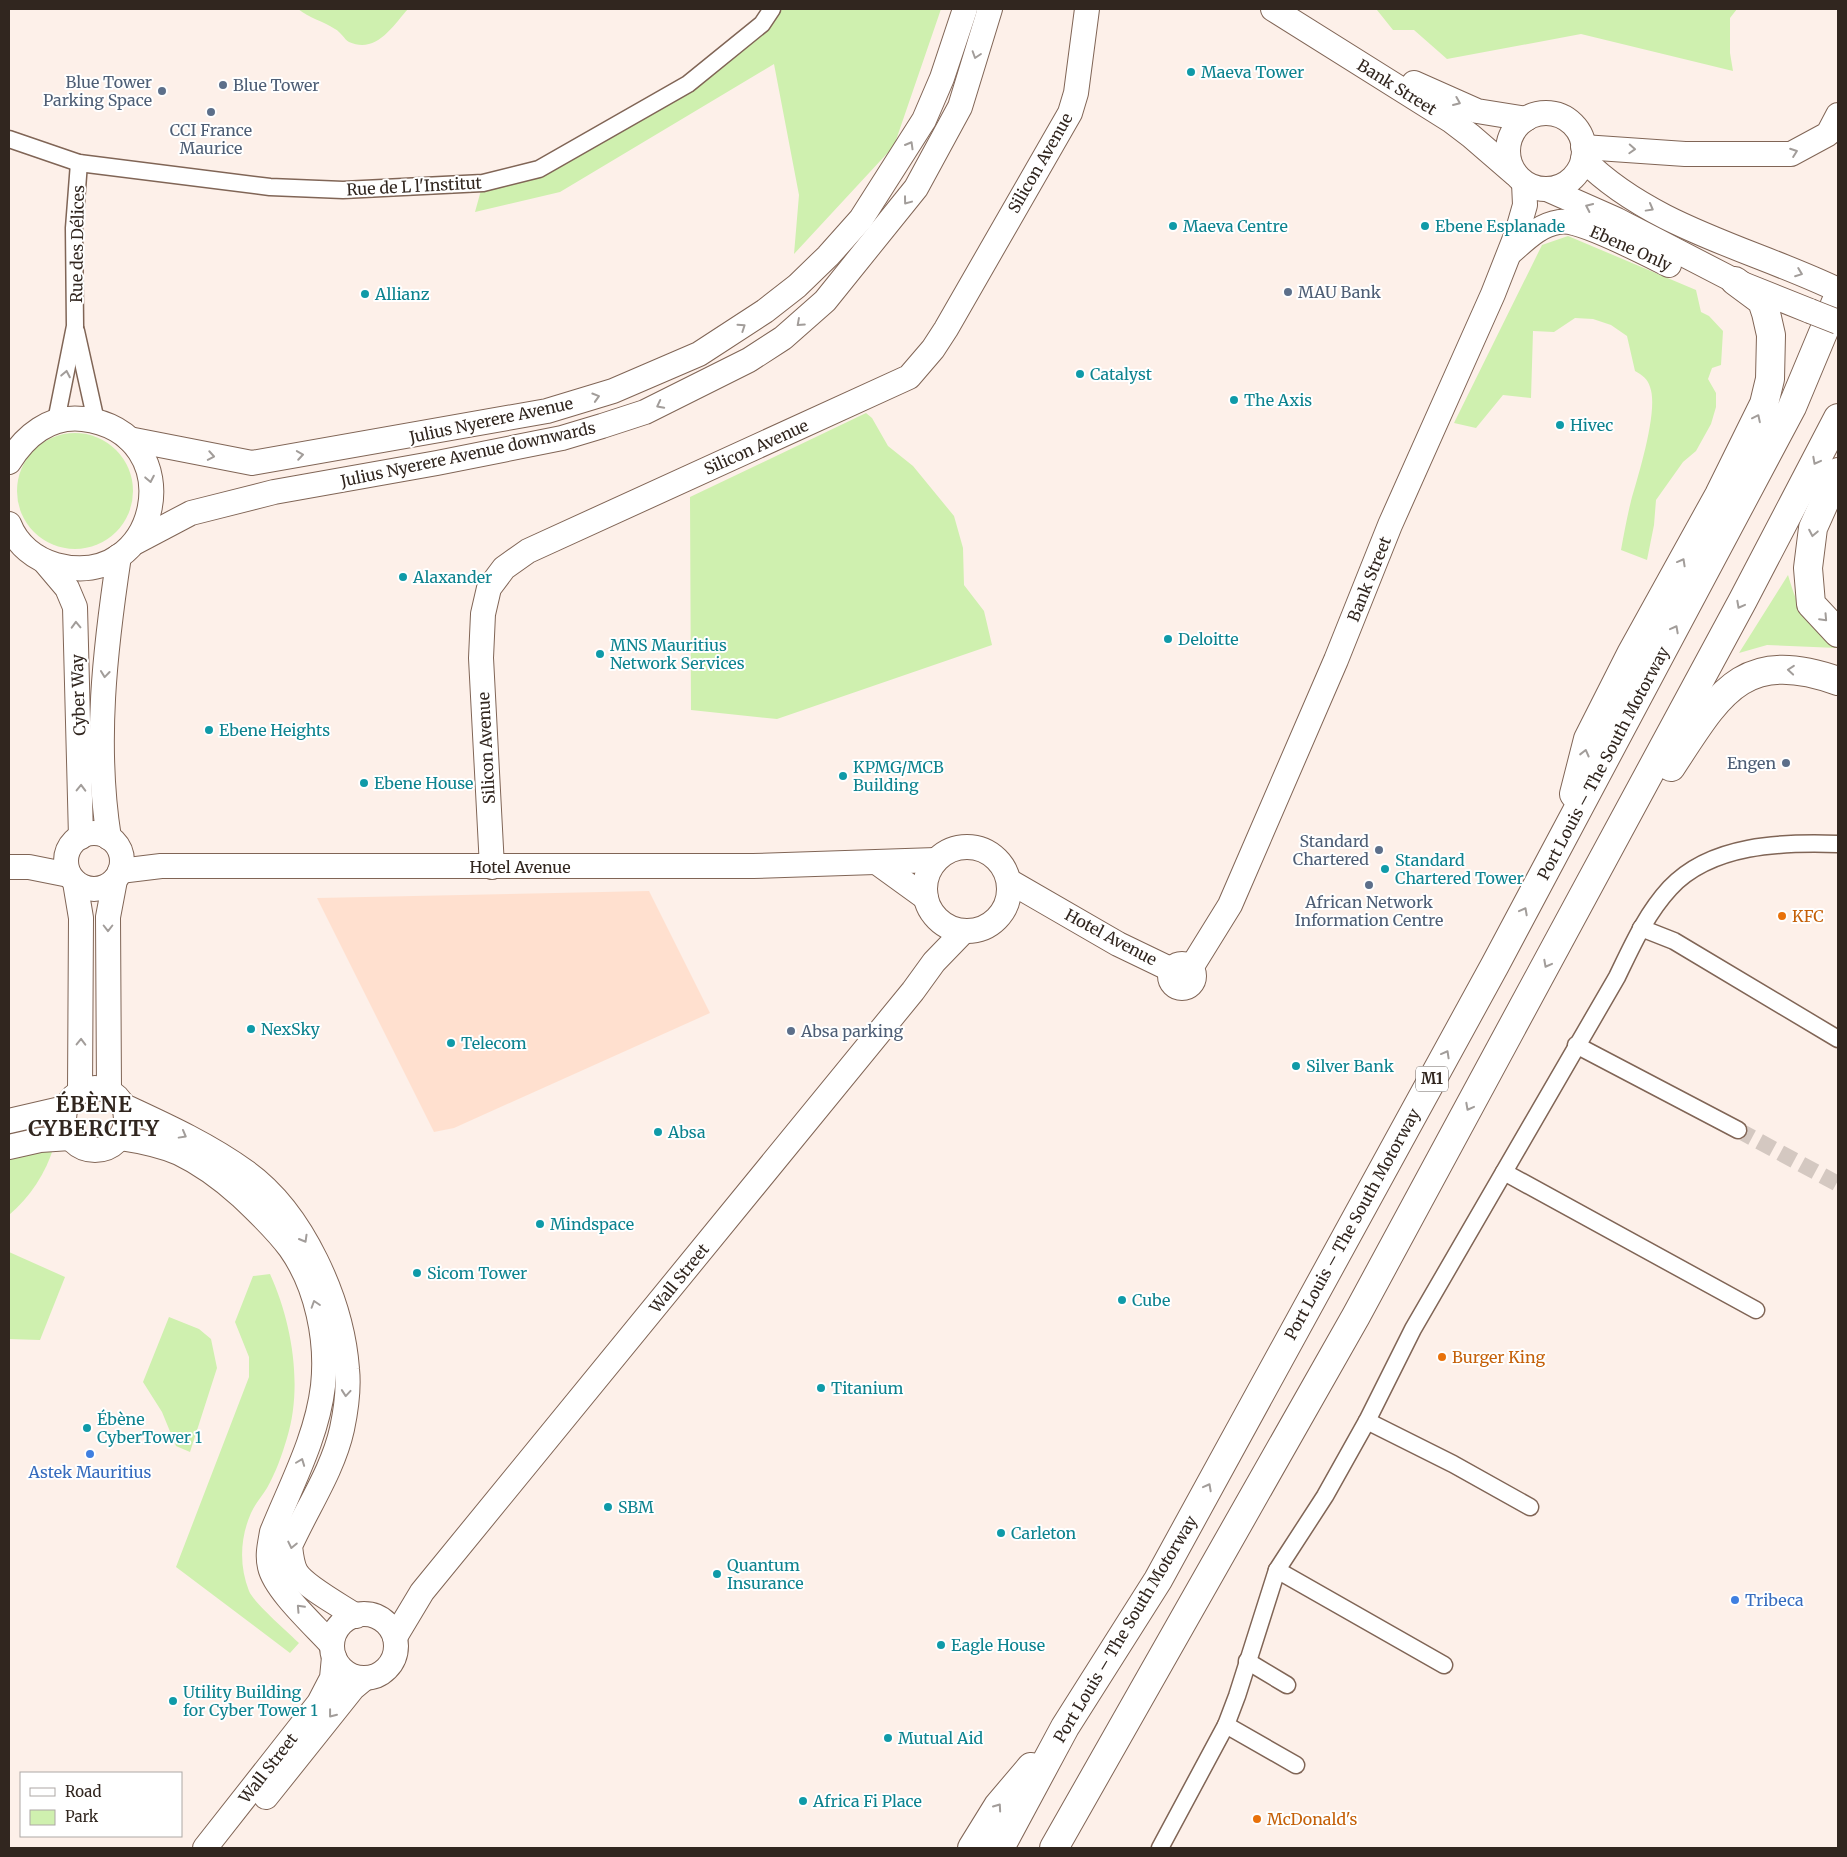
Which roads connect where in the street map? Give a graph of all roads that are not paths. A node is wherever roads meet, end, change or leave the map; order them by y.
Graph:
1 (772, 9) edge
2 (965, 9) edge
3 (990, 9) edge
4 (1087, 9) edge
5 (1273, 9) edge
6 (1293, 9) edge
7 (1838, 115) edge
8 (1526, 119) junction
9 (9, 139) edge
10 (1583, 153) junction
11 (80, 163) junction
12 (1532, 184) junction
13 (1509, 254) junction
14 (1732, 288) junction
15 (1833, 290) edge
16 (1838, 322) edge
17 (75, 326) junction
18 (1838, 418) edge
19 (56, 421) junction
20 (96, 421) junction
21 (129, 439) junction
22 (13, 451) edge
23 (1838, 472) edge
24 (10, 529) edge
25 (127, 549) junction
26 (45, 562) junction
27 (1838, 633) edge
28 (1838, 681) edge
29 (1564, 835) junction
30 (75, 843) junction
31 (1838, 844) edge
32 (116, 860) junction
33 (936, 860) junction
34 (879, 864) junction
35 (19, 867) edge
36 (492, 867) junction
37 (72, 878) junction
38 (1009, 881) junction
39 (926, 898) junction
40 (1050, 904) junction
41 (1574, 912) junction
42 (999, 917) junction
43 (940, 921) junction
44 (1641, 928) junction
45 (964, 931) junction
46 (934, 962) junction
47 (1182, 969) joint
48 (1838, 1040) edge
49 (1576, 1045) junction
50 (116, 1098) junction
51 (73, 1099) junction
52 (9, 1121) edge
53 (1738, 1130) tunnel mouth
54 (70, 1138) junction
55 (120, 1138) junction
56 (9, 1147) edge
57 (1504, 1172) junction
58 (1756, 1310) dead end
59 (1367, 1421) junction
60 (1530, 1507) dead end
61 (1277, 1570) junction
62 (422, 1592) junction
63 (366, 1616) junction
64 (395, 1637) junction
65 (333, 1651) junction
66 (1247, 1661) junction
67 (1444, 1665) dead end
68 (365, 1678) junction
69 (1287, 1685) dead end
70 (1226, 1724) junction
71 (1065, 1727) junction
72 (1296, 1765) dead end
73 (205, 1848) edge
74 (226, 1848) edge
75 (972, 1848) edge
76 (1000, 1848) edge
77 (1054, 1848) edge
78 (1160, 1848) edge

1 - 11 street, Rue de L l'Institut
21 -> 2 street, Julius Nyerere Avenue
3 -> 25 street, Julius Nyerere Avenue downwards
4 - 36 street, Silicon Avenue
5 - 12 street, Bank Street
6 -> 8 street
10 -> 7 street
8 - 10 street
8 - 12 street
9 - 11 street, Rue de L l'Institut
10 - 12 street
10 -> 15 street
11 - 17 street, Rue des Délices
12 - 13 street, Bank Street
14 -> 12 street, Bank Street
13 - 14 street, Ebene Only
13 - 47 street, Bank Street
14 - 16 street, bridge
29 -> 14 highway
29 -> 15 highway, Port Louis – The South Motorway / M1
19 -> 17 street, Rue des Délices
17 - 20 street, Rue des Délices
18 -> 41 highway
19 - 20 street
19 - 22 street
20 - 21 street
21 -> 25 street, Cyber Way
23 -> 27 highway
24 - 26 street
25 - 26 street, Julius Nyerere Avenue downwards
25 -> 32 street, Cyber Way
30 -> 26 street, Cyber Way
28 -> 41 highway
71 -> 29 highway, Port Louis – The South Motorway / M1
30 - 32 street
30 - 35 street
30 - 37 street
31 - 44 street
32 - 36 street, Hotel Avenue
32 - 37 street
32 -> 50 street, Cyber Way
33 - 34 street, Hotel Avenue
33 - 38 street
33 - 39 street
34 - 36 street, Hotel Avenue
34 - 39 street
35 - 37 street
51 -> 37 street
38 - 40 street, Hotel Avenue
38 - 42 street
39 - 43 street
40 - 42 street, Hotel Avenue
40 - 47 street, Hotel Avenue
41 -> 77 highway
42 - 45 street
43 - 45 street
43 - 46 street, Wall Street
44 - 48 street
44 - 49 street
45 - 46 street, Wall Street
46 - 62 street, Wall Street
49 - 53 street
49 - 57 street
50 - 51 street
50 - 55 street
50 -> 63 street
51 - 52 street
51 - 54 street
54 - 55 street
54 - 56 street
65 -> 55 street
57 - 58 street
57 - 59 street
59 - 60 street
59 - 61 street
61 - 66 street
61 - 67 street
62 - 63 street, Wall Street
62 - 64 street, Wall Street
63 - 64 street
63 - 65 street
64 - 68 street
65 - 68 street
65 - 73 street, Wall Street
66 - 69 street
66 - 70 street
68 -> 74 street
70 - 72 street
70 - 78 street
75 -> 71 highway
71 - 76 highway, Port Louis – The South Motorway / M1

